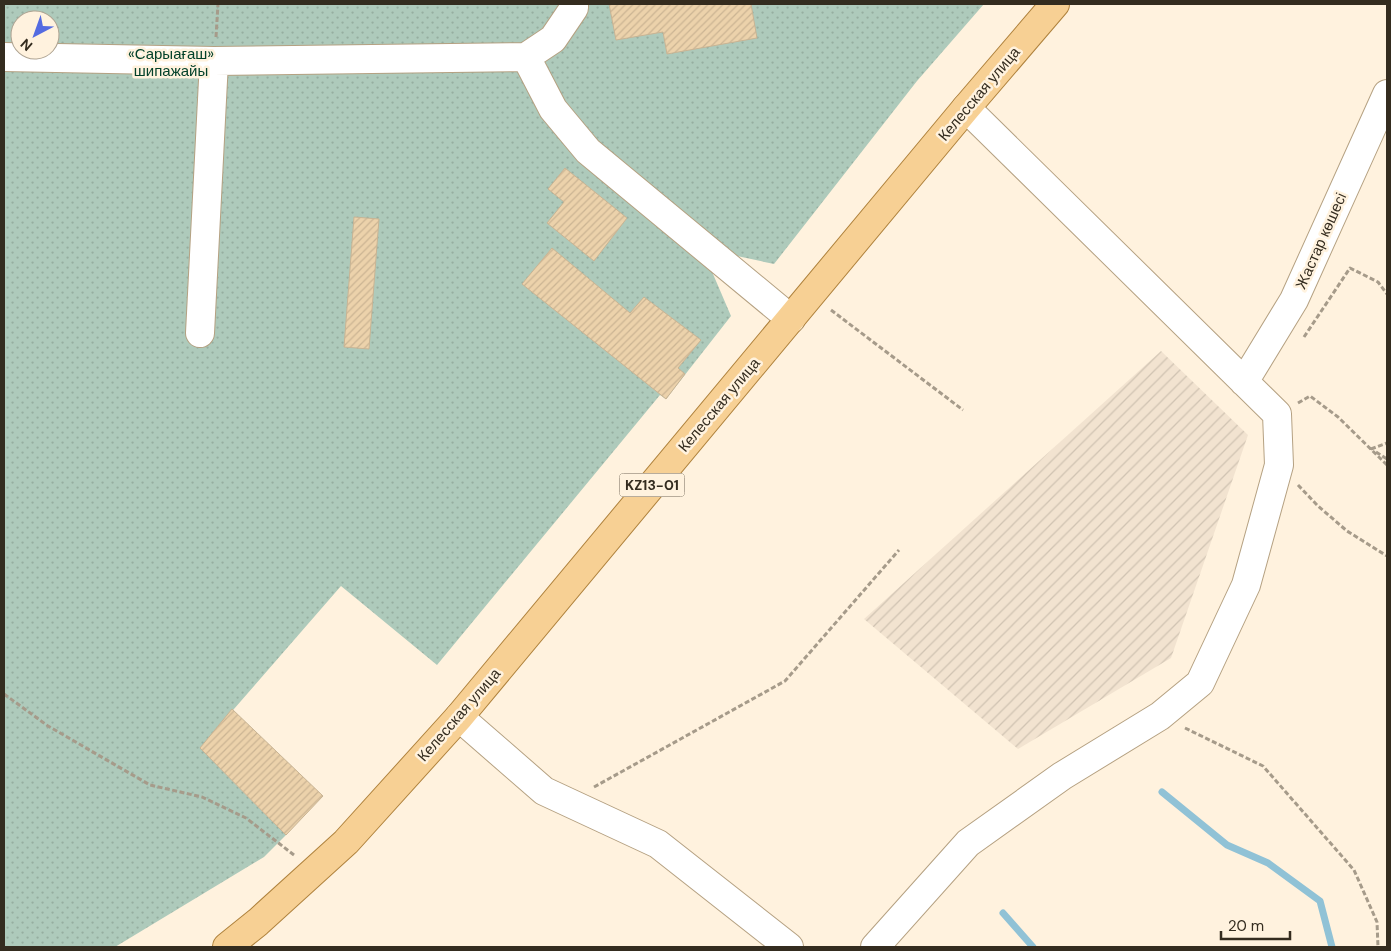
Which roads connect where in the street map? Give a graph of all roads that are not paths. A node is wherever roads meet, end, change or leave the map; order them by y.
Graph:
1 (574, 4) edge
2 (1056, 4) edge
3 (526, 56) junction
4 (4, 58) edge
5 (214, 60) junction
6 (1387, 94) edge
7 (966, 108) junction
8 (790, 318) junction
9 (200, 333) dead end
10 (1244, 382) junction
11 (459, 717) junction
12 (227, 947) edge
13 (789, 947) edge
14 (875, 947) edge

1 - 3 street
2 - 7 main road, Келесская улица / KZ13-01
3 - 5 street
3 - 8 street
4 - 5 street
5 - 9 street
6 - 10 street, Жастар көшесі
7 - 8 main road, Келесская улица / KZ13-01
7 - 10 street
8 - 11 main road, Келесская улица / KZ13-01
10 - 14 street
11 - 12 main road, Келесская улица / KZ13-01
11 - 13 street

